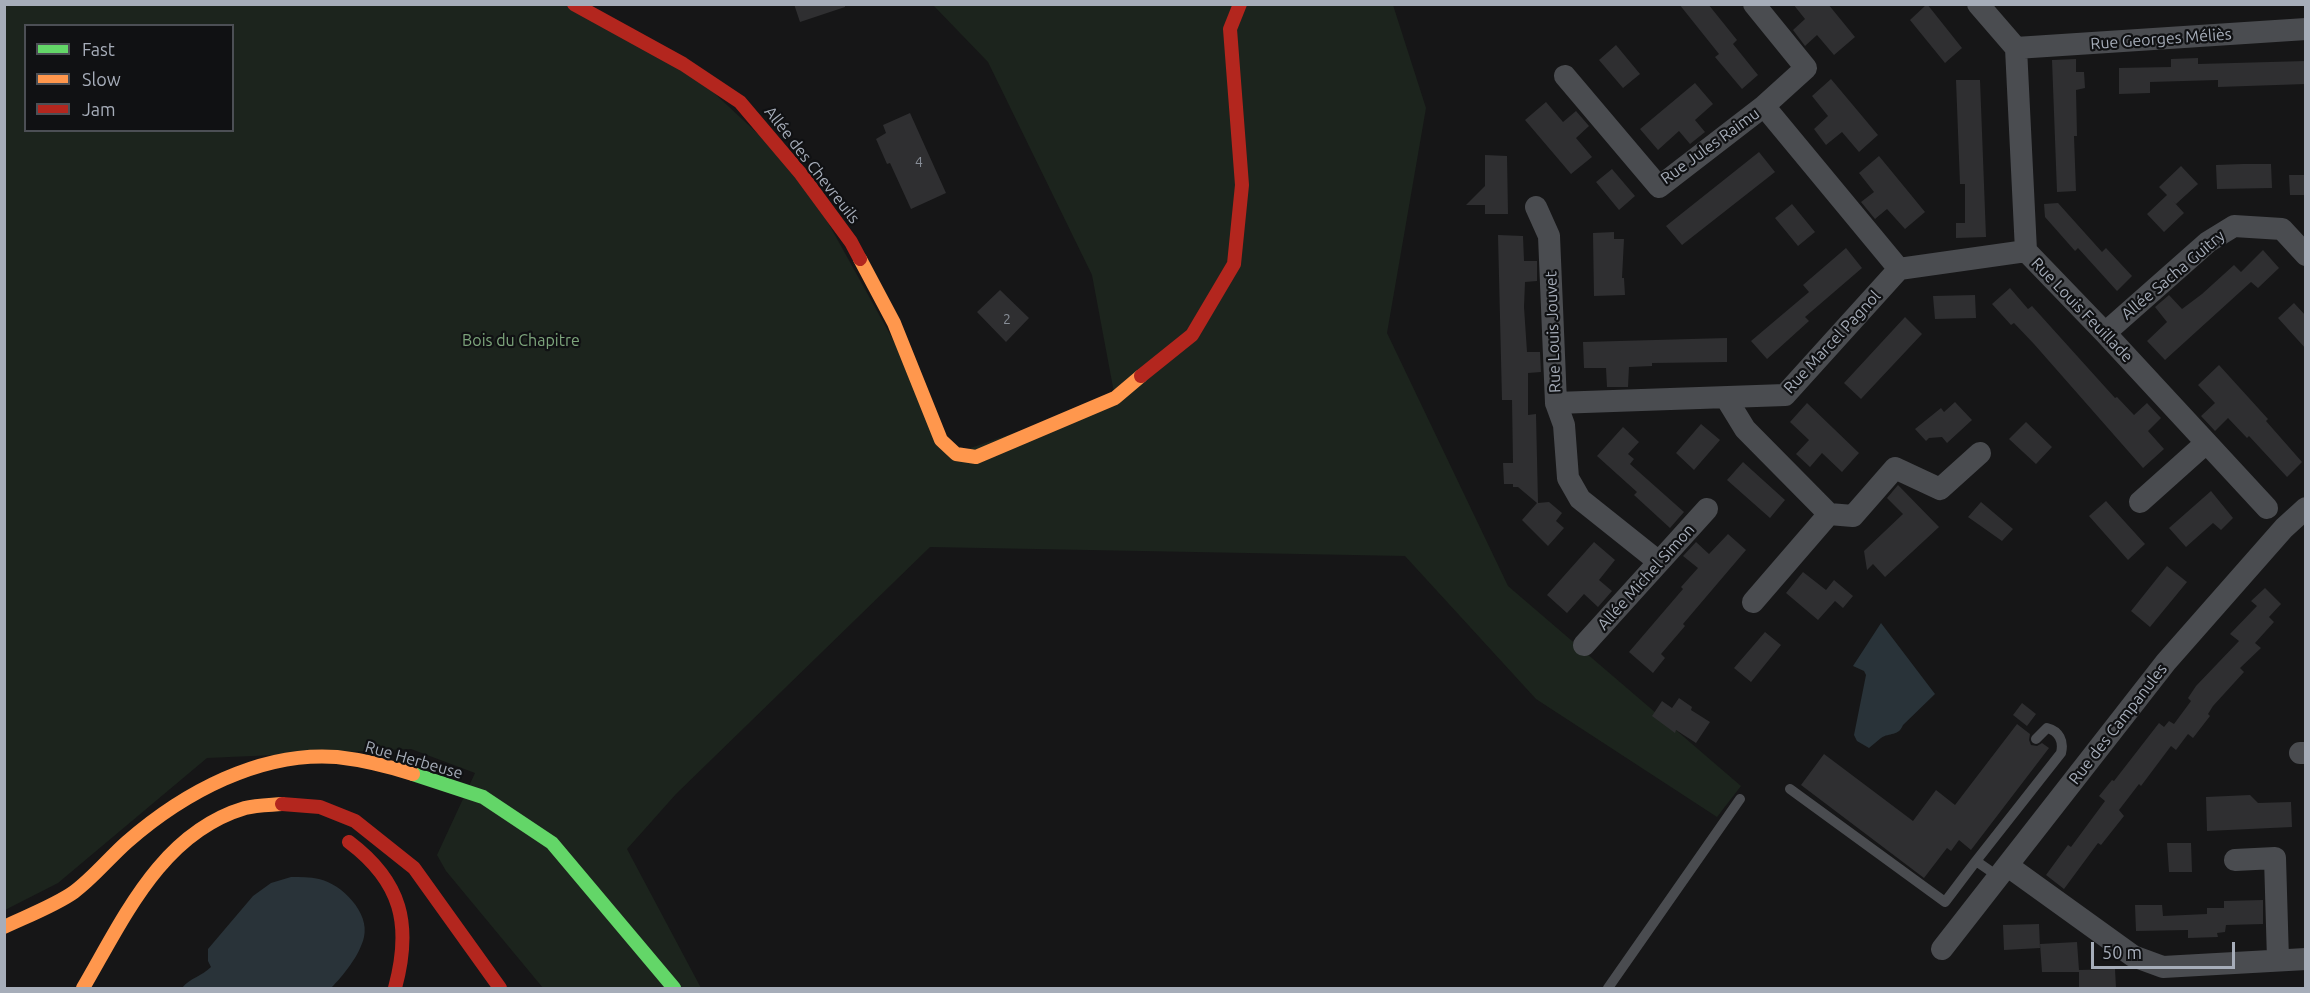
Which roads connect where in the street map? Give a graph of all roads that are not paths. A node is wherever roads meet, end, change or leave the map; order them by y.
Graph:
1 (574, 4) edge
2 (1240, 4) edge
3 (1754, 4) edge
4 (1978, 4) edge
5 (2306, 30) edge
6 (2016, 48) junction
7 (1565, 76) dead end
8 (1764, 106) junction
9 (1536, 207) dead end
10 (2026, 251) junction
11 (2306, 255) edge
12 (1899, 269) junction
13 (2105, 333) junction
14 (1726, 398) junction
15 (1556, 403) junction
16 (2206, 444) junction
17 (1980, 453) dead end
18 (2140, 502) dead end
19 (2267, 508) dead end
20 (2306, 508) edge
21 (1707, 509) dead end
22 (1829, 514) junction
23 (1659, 562) junction
24 (1753, 602) dead end
25 (1584, 645) dead end
26 (2036, 739) dead end
27 (1790, 789) dead end
28 (1740, 799) dead end
29 (339, 836) dead end
30 (2235, 860) dead end
31 (1976, 861) junction
32 (2003, 871) junction
33 (4, 927) edge
34 (1942, 949) dead end
35 (2306, 959) edge
36 (2278, 960) junction
37 (83, 988) edge
38 (395, 988) edge
39 (500, 988) edge
40 (674, 988) edge
41 (1608, 988) edge

1 - 2 main road, Allée des Chevreuils
3 - 8 street
4 - 6 street
5 - 6 street, Rue Georges Méliès
6 - 10 street, Rue Louis Feuillade
7 - 8 street, Rue Jules Raimu
8 - 12 street, Rue Jules Raimu
9 - 15 street, Rue Louis Jouvet
10 - 12 street
10 - 13 street, Rue Louis Feuillade
11 - 13 street, Allée Sacha Guitry
12 - 14 street, Rue Marcel Pagnol
13 - 16 street, Rue Louis Feuillade
14 - 15 street, Rue Marcel Pagnol
14 - 22 street
15 - 23 street, Rue Louis Jouvet
16 - 18 street
16 - 19 street, Rue Louis Feuillade
17 - 22 street
20 - 32 street, Rue des Campanules
21 - 23 street, Allée Michel Simon
22 - 24 street
23 - 25 street, Allée Michel Simon
26 - 31 lane
27 - 31 lane
28 - 41 lane
29 - 38 main road
30 - 36 street
31 - 32 lane
32 - 34 street, Rue des Campanules
32 - 36 street
33 - 40 main road, Rue Herbeuse
35 - 36 street
37 - 39 main road

